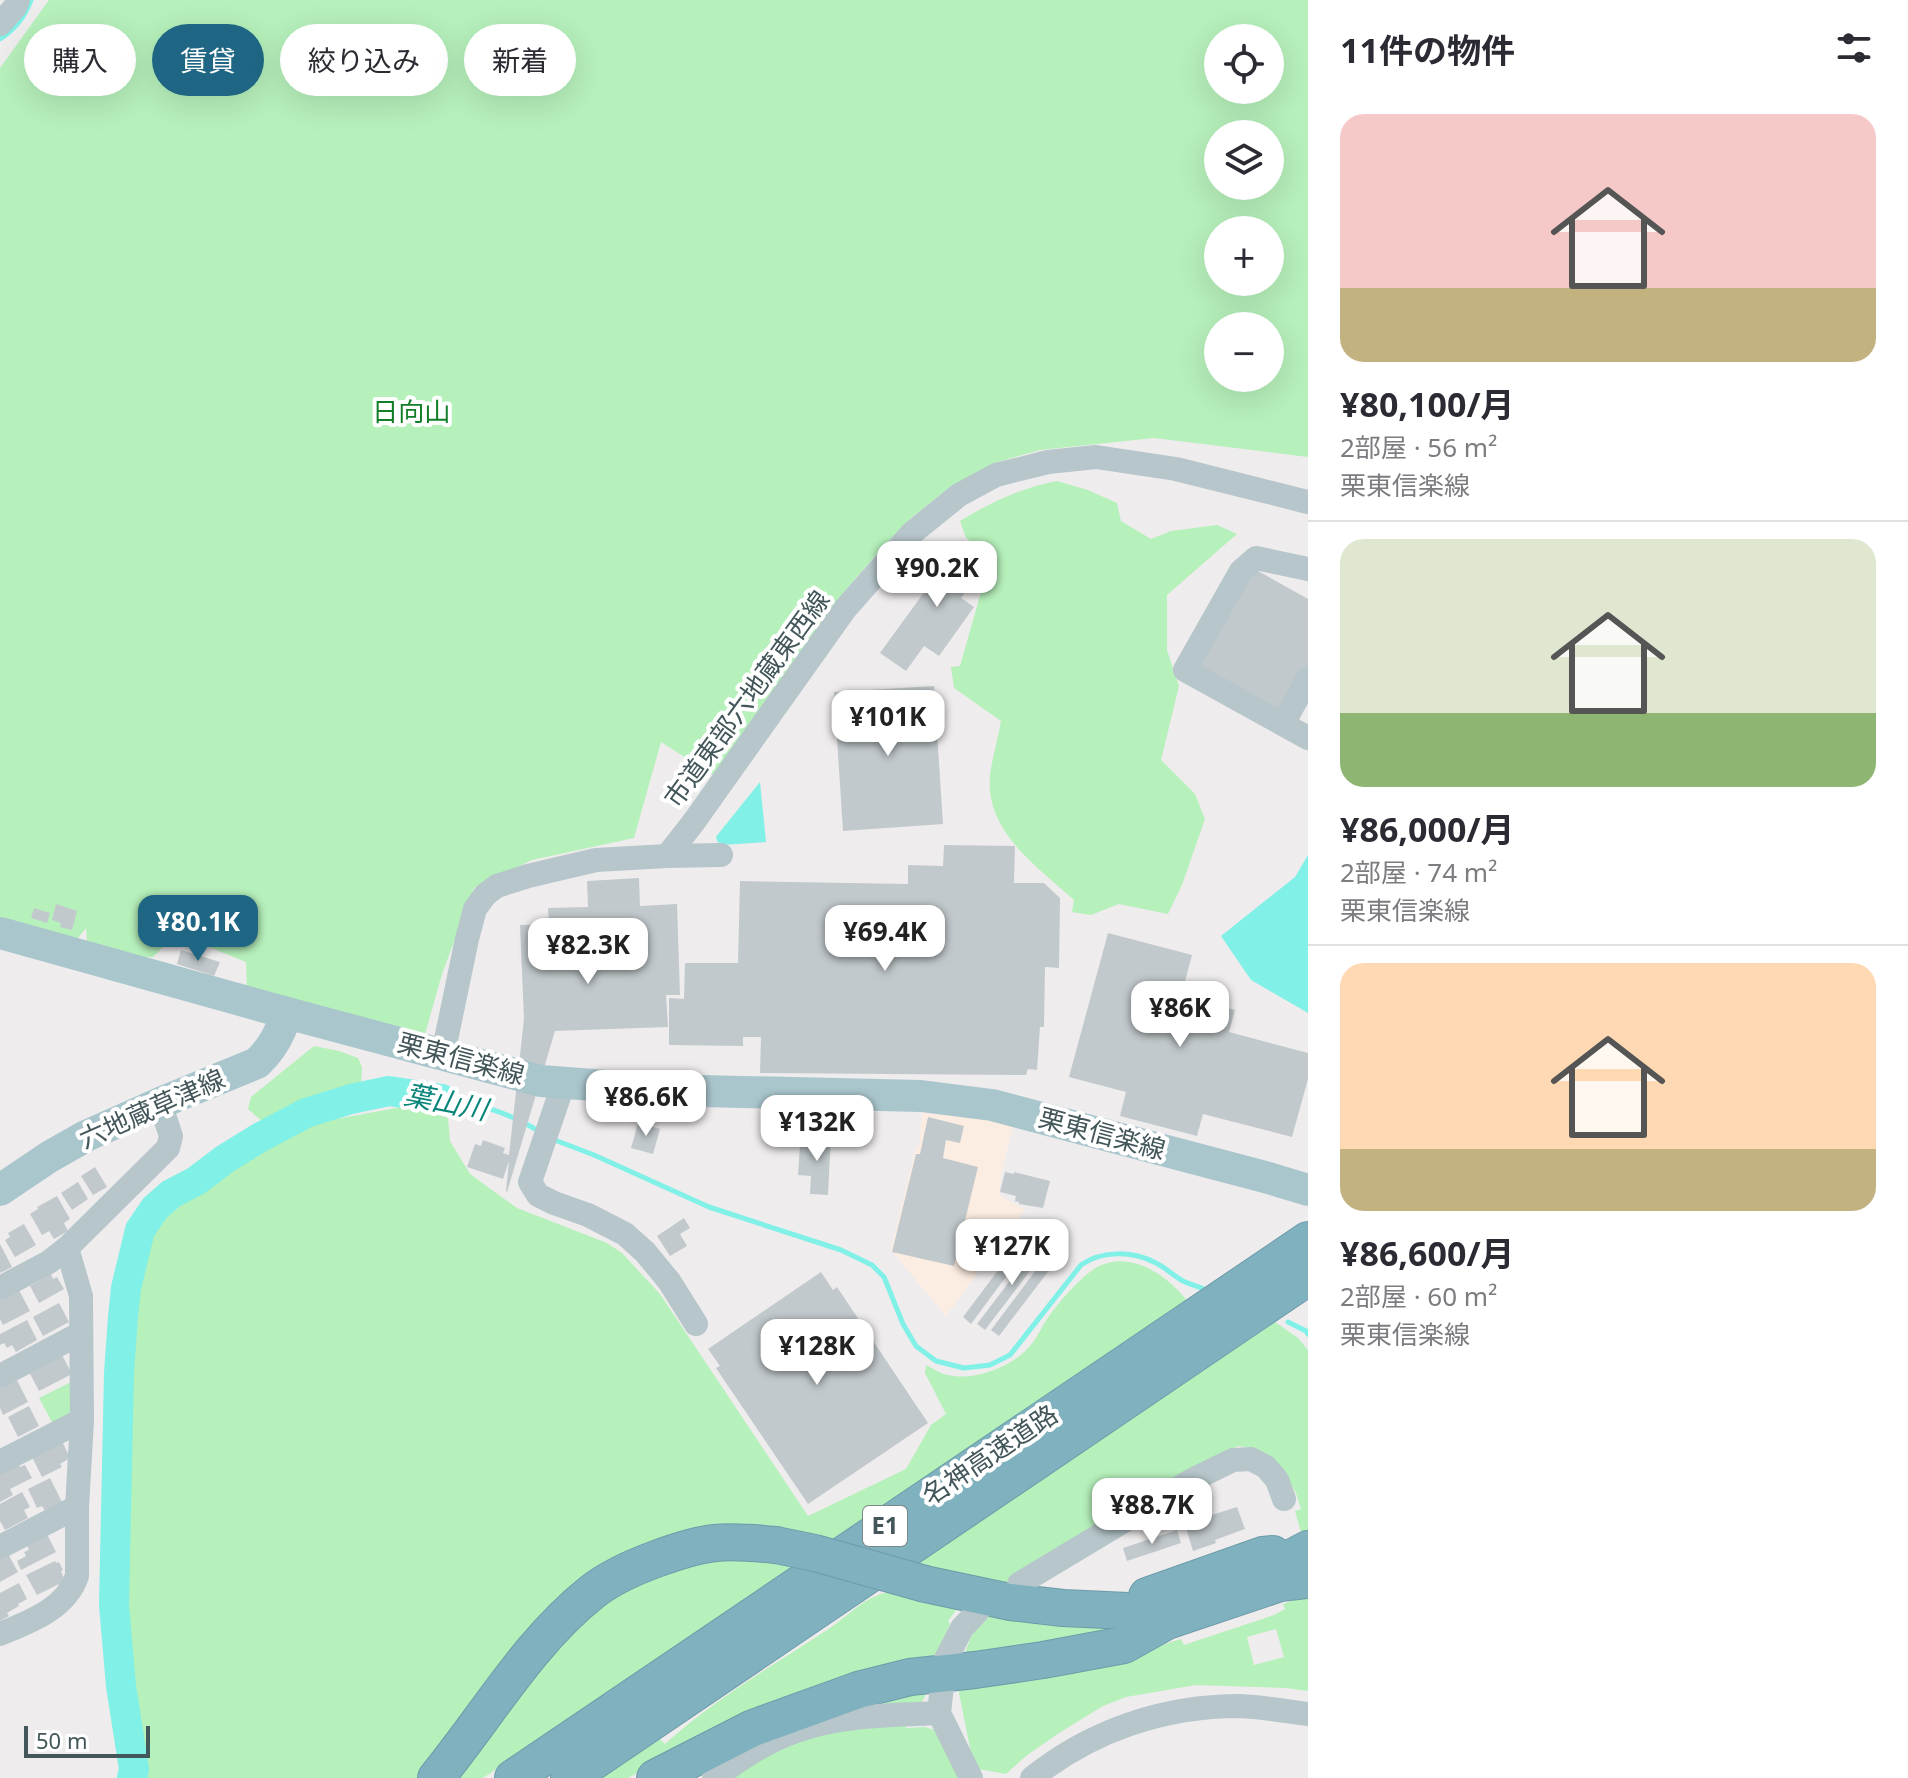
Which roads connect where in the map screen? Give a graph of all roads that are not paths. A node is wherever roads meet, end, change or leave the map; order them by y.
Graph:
1 (18, 0) edge
2 (0, 24) edge
3 (1308, 502) edge
4 (1308, 569) edge
5 (1308, 678) edge
6 (1283, 724) junction
7 (1308, 738) edge
8 (721, 855) dead end
9 (667, 856) junction
10 (0, 933) edge
11 (287, 1013) junction
12 (443, 1054) junction
13 (564, 1082) junction
14 (160, 1103) junction
15 (0, 1190) edge
16 (1308, 1190) edge
17 (1308, 1240) edge
18 (67, 1248) junction
19 (1308, 1277) edge
20 (0, 1288) edge
21 (696, 1324) dead end
22 (81, 1333) junction
23 (0, 1376) edge
24 (82, 1420) junction
25 (0, 1462) edge
26 (1284, 1499) dead end
27 (77, 1507) junction
28 (0, 1547) edge
29 (1308, 1566) edge
30 (1019, 1584) dead end
31 (978, 1611) dead end
32 (0, 1634) edge
33 (945, 1661) dead end
34 (942, 1686) dead end
35 (939, 1713) junction
36 (1308, 1714) edge
37 (436, 1778) edge
38 (513, 1778) edge
39 (569, 1778) edge
40 (655, 1778) edge
41 (714, 1778) edge
42 (971, 1778) edge
43 (1032, 1778) edge

1 - 2 street
3 - 9 street, 市道東部六地蔵東西線
4 - 6 street
5 - 6 street
6 - 7 street
8 - 9 street
9 - 12 street
10 - 11 main road, 栗東信楽線
11 - 12 main road, 栗東信楽線
11 - 14 main road, 六地蔵草津線
12 - 13 main road, 栗東信楽線
13 - 16 main road, 栗東信楽線
13 - 21 street
14 - 15 main road, 六地蔵草津線
14 - 18 street
17 - 38 highway, 名神高速道路 / E1
18 - 20 street
18 - 22 street
19 - 39 highway, 名神高速道路 / E1
22 - 23 street
22 - 24 street
24 - 25 street
24 - 27 street
26 - 30 street
27 - 28 street
27 - 32 street
29 - 37 highway, bridge
29 - 40 highway
31 - 33 street
34 - 35 street
35 - 41 street
35 - 42 street
36 - 43 street

